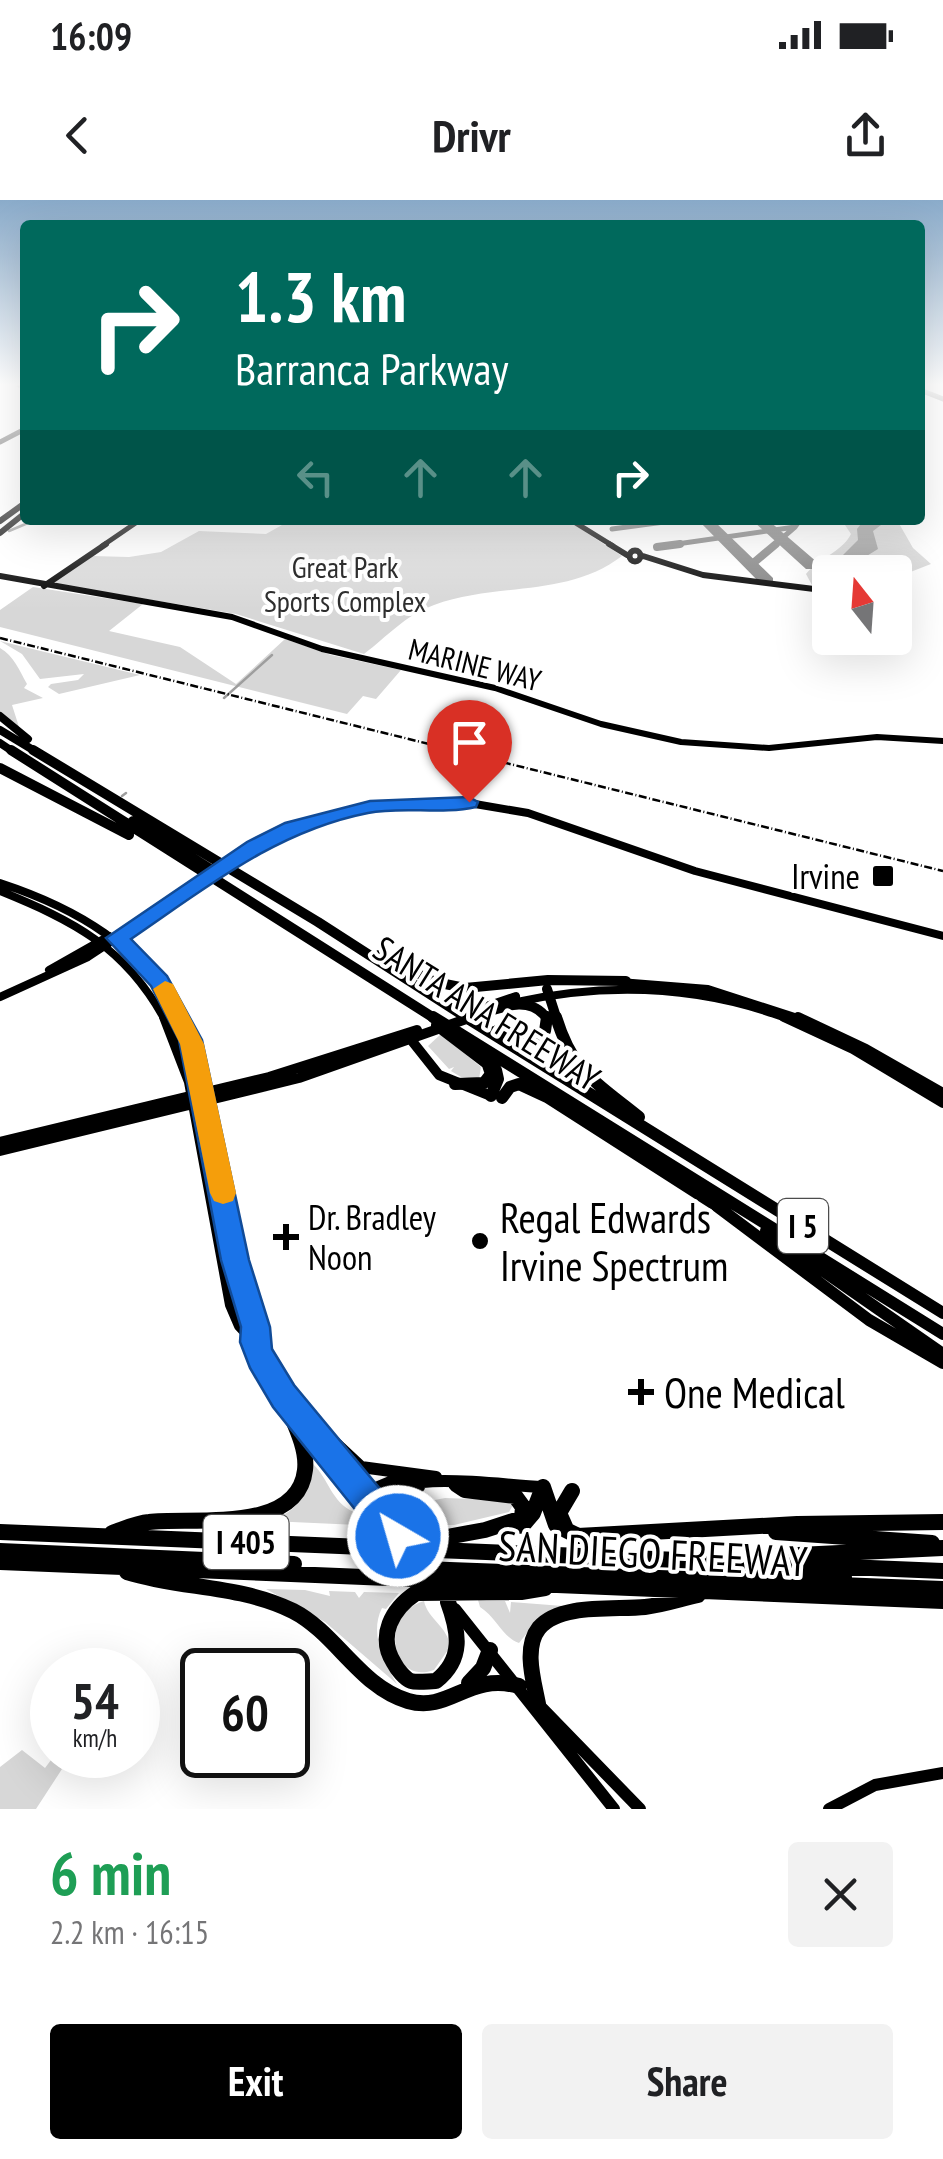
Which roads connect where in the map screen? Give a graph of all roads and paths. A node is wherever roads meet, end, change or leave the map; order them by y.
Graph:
1 (131, 525) edge
2 (579, 525) edge
3 (587, 525) edge
4 (640, 554) junction
5 (0, 575) edge
6 (44, 585) junction
7 (812, 589) edge
8 (0, 716) edge
9 (0, 730) edge
10 (943, 739) edge
11 (0, 743) edge
12 (0, 768) edge
13 (76, 774) junction
14 (176, 849) junction
15 (214, 870) junction
16 (0, 883) edge
17 (0, 890) edge
18 (318, 922) junction
19 (943, 934) edge
20 (110, 939) junction
21 (385, 967) junction
22 (626, 981) junction
23 (548, 992) junction
24 (0, 993) edge
25 (417, 1004) junction
26 (475, 1013) junction
27 (408, 1036) junction
28 (486, 1062) junction
29 (455, 1084) junction
30 (943, 1093) edge
31 (497, 1097) junction
32 (198, 1099) junction
33 (943, 1103) edge
34 (0, 1142) edge
35 (677, 1148) junction
36 (0, 1151) edge
37 (724, 1196) junction
38 (943, 1313) edge
39 (943, 1334) edge
40 (943, 1354) edge
41 (943, 1363) edge
42 (283, 1396) junction
43 (314, 1434) junction
44 (434, 1480) junction
45 (464, 1483) junction
46 (543, 1488) junction
47 (572, 1491) dead end
48 (367, 1496) junction
49 (386, 1512) junction
50 (943, 1522) edge
51 (510, 1527) junction
52 (742, 1528) junction
53 (0, 1532) edge
54 (102, 1536) junction
55 (578, 1536) junction
56 (394, 1542) junction
57 (943, 1546) edge
58 (0, 1552) edge
59 (563, 1556) junction
60 (689, 1561) junction
61 (0, 1562) edge
62 (116, 1567) junction
63 (943, 1571) edge
64 (566, 1584) junction
65 (943, 1586) edge
66 (717, 1591) junction
67 (943, 1600) edge
68 (448, 1602) junction
69 (488, 1647) junction
70 (519, 1686) junction
71 (457, 1695) junction
72 (535, 1703) junction
73 (943, 1773) edge
74 (635, 1804) edge
75 (614, 1809) edge
76 (650, 1809) edge
77 (829, 1809) edge

1 - 6 main road
2 - 4 main road
3 - 4 main road
4 - 7 main road
5 - 6 main road, MARINE WAY
6 - 10 main road, MARINE WAY
8 - 13 highway
9 - 13 highway, SANTA ANA FREEWAY / I 5
11 - 14 highway, SANTA ANA FREEWAY / I 5
12 - 14 highway
13 - 14 highway
13 - 18 highway, SANTA ANA FREEWAY / I 5
14 - 15 highway
14 - 25 highway, SANTA ANA FREEWAY / I 5
15 - 19 main road
15 - 20 main road
16 - 20 main road
17 - 20 main road
18 - 21 highway, SANTA ANA FREEWAY / I 5
18 - 22 highway
20 - 24 main road
20 - 32 main road
21 - 26 highway
21 - 35 highway, SANTA ANA FREEWAY / I 5
22 - 23 main road
22 - 30 main road
23 - 26 main road
23 - 33 main road
23 - 35 highway
25 - 28 highway
25 - 37 highway, SANTA ANA FREEWAY / I 5
26 - 27 main road
27 - 29 main road
27 - 32 main road
28 - 29 highway
28 - 31 highway
29 - 31 main road
31 - 41 highway
32 - 34 main road
32 - 36 main road
32 - 42 main road
35 - 38 highway, SANTA ANA FREEWAY / I 5
37 - 39 highway, SANTA ANA FREEWAY / I 5
37 - 40 highway
42 - 43 main road
42 - 54 highway
43 - 44 main road
43 - 48 main road
44 - 45 main road
44 - 48 main road
44 - 49 main road
45 - 46 main road
45 - 51 highway
46 - 51 highway
46 - 55 highway
47 - 55 highway
48 - 49 main road
49 - 56 main road
50 - 52 highway
51 - 56 highway
52 - 55 highway
52 - 57 highway
53 - 54 highway, SAN DIEGO FREEWAY / I 405
54 - 56 highway, SAN DIEGO FREEWAY / I 405
56 - 59 highway, SAN DIEGO FREEWAY / I 405
56 - 68 main road
57 - 60 highway
58 - 65 highway
59 - 60 highway, SAN DIEGO FREEWAY / I 405
59 - 65 highway
60 - 63 highway, SAN DIEGO FREEWAY / I 405
61 - 62 highway, SAN DIEGO FREEWAY / I 405
62 - 64 highway, SAN DIEGO FREEWAY / I 405
62 - 71 highway
64 - 66 highway, SAN DIEGO FREEWAY / I 405
64 - 68 highway
66 - 67 highway, SAN DIEGO FREEWAY / I 405
66 - 72 highway
68 - 69 main road
69 - 70 main road
69 - 71 highway
70 - 71 highway
70 - 72 main road
72 - 74 main road
72 - 75 main road
73 - 77 main road
74 - 76 main road

